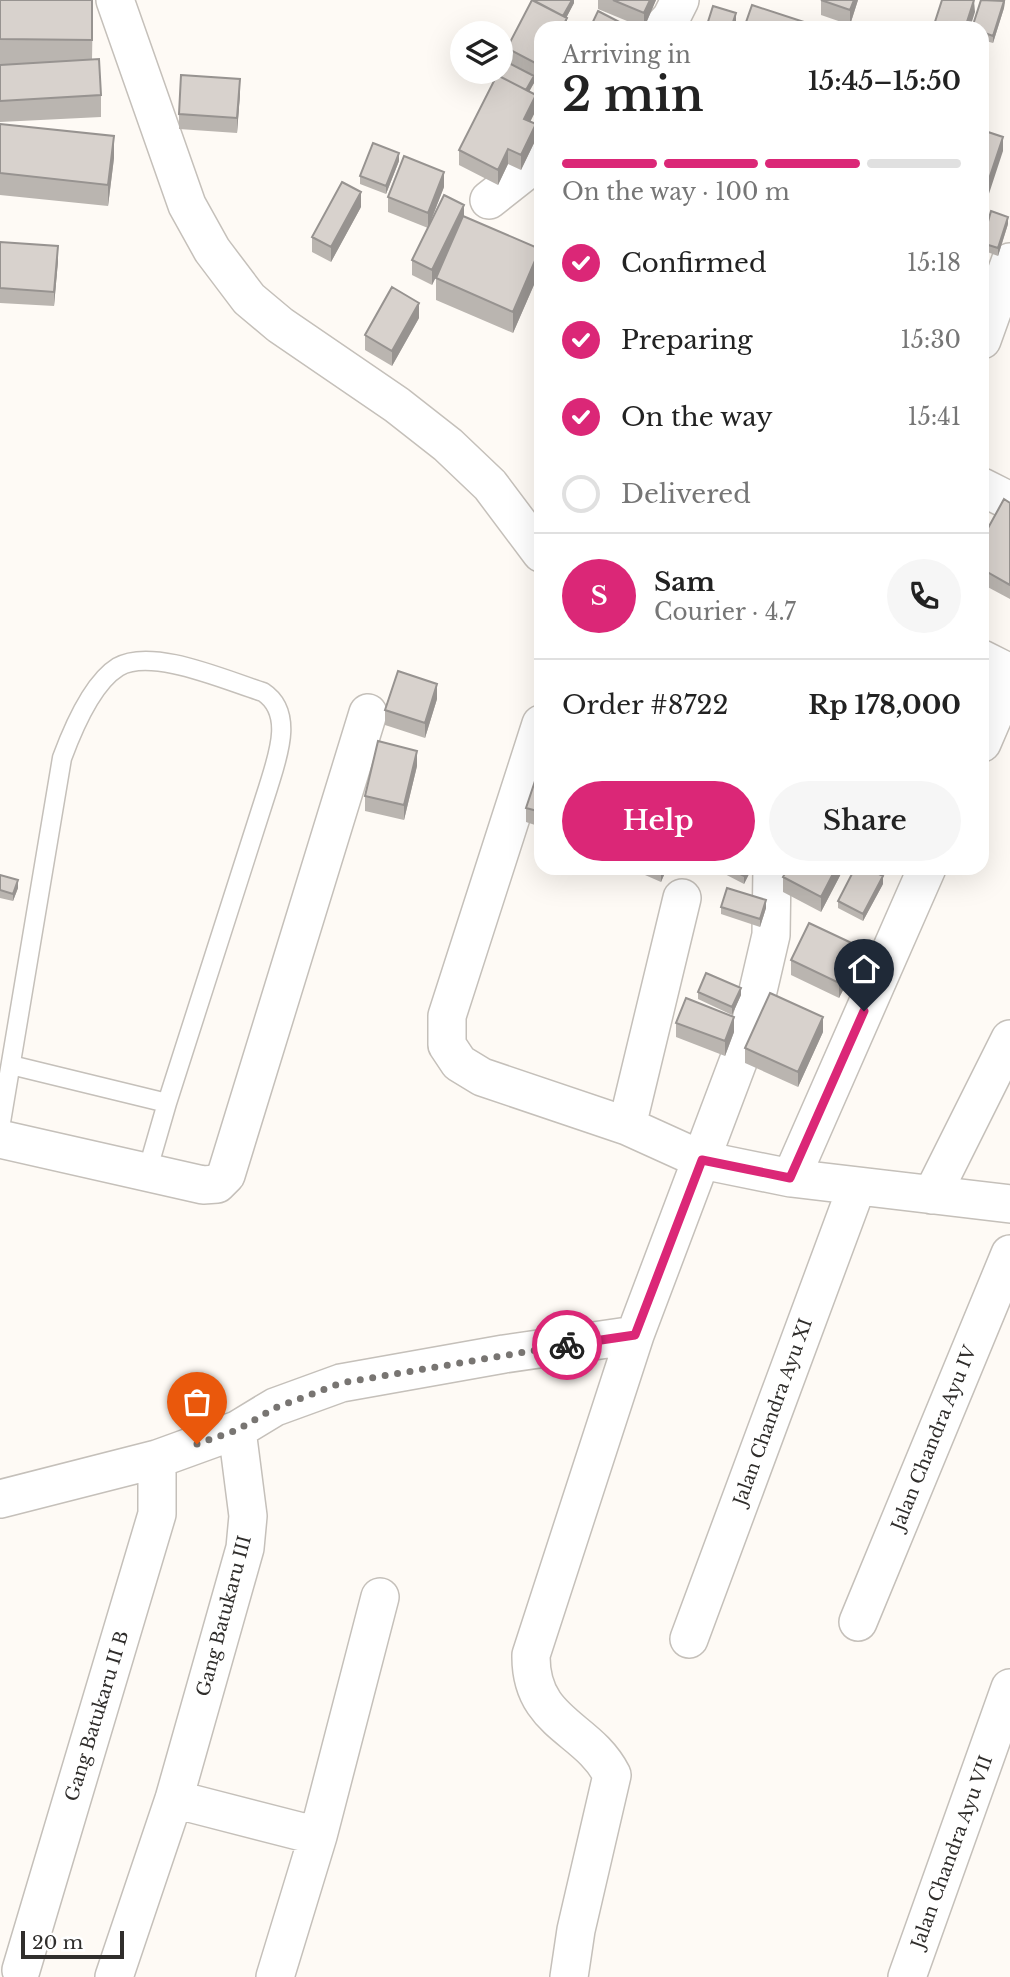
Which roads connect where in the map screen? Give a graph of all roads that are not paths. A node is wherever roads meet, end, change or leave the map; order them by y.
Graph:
1 (115, 0) edge
2 (680, 0) edge
3 (668, 21) edge
4 (534, 165) edge
5 (489, 200) dead end
6 (1010, 262) edge
7 (989, 320) edge
8 (989, 490) edge
9 (1010, 501) edge
10 (534, 544) edge
11 (989, 663) edge
12 (1010, 675) edge
13 (368, 713) dead end
14 (989, 726) edge
15 (534, 746) edge
16 (772, 875) edge
17 (924, 875) edge
18 (682, 898) dead end
19 (1010, 1039) edge
20 (11, 1065) junction
21 (167, 1103) junction
22 (627, 1126) junction
23 (0, 1128) edge
24 (0, 1139) edge
25 (702, 1160) junction
26 (147, 1172) junction
27 (790, 1178) junction
28 (857, 1186) junction
29 (932, 1195) junction
30 (1010, 1205) edge
31 (1010, 1254) edge
32 (635, 1335) junction
33 (237, 1430) junction
34 (157, 1459) junction
35 (0, 1500) edge
36 (380, 1597) dead end
37 (858, 1622) dead end
38 (689, 1639) dead end
39 (1010, 1688) edge
40 (174, 1799) junction
41 (318, 1836) junction
42 (22, 1970) dead end
43 (114, 1977) edge
44 (275, 1977) edge
45 (569, 1977) edge
46 (908, 1977) edge

1 - 10 street
2 - 3 street
4 - 5 street
6 - 7 street
8 - 9 street
11 - 12 street
12 - 14 street
13 - 26 street
15 - 22 street
16 - 25 street
17 - 27 street
18 - 22 street
19 - 29 street
20 - 21 lane
20 - 21 lane
20 - 23 lane
21 - 26 lane
22 - 25 street
24 - 26 street
25 - 27 street
25 - 32 street
27 - 28 street
28 - 29 street
28 - 38 street, Jalan Chandra Ayu XI
29 - 30 street
31 - 37 street, Jalan Chandra Ayu IV
32 - 33 street
32 - 45 street
33 - 34 street
33 - 40 street, Gang Batukaru III
34 - 35 street
34 - 42 street, Gang Batukaru II B
36 - 41 street
39 - 46 street, Jalan Chandra Ayu VII
40 - 41 street
40 - 43 street, Gang Batukaru III
41 - 44 street

